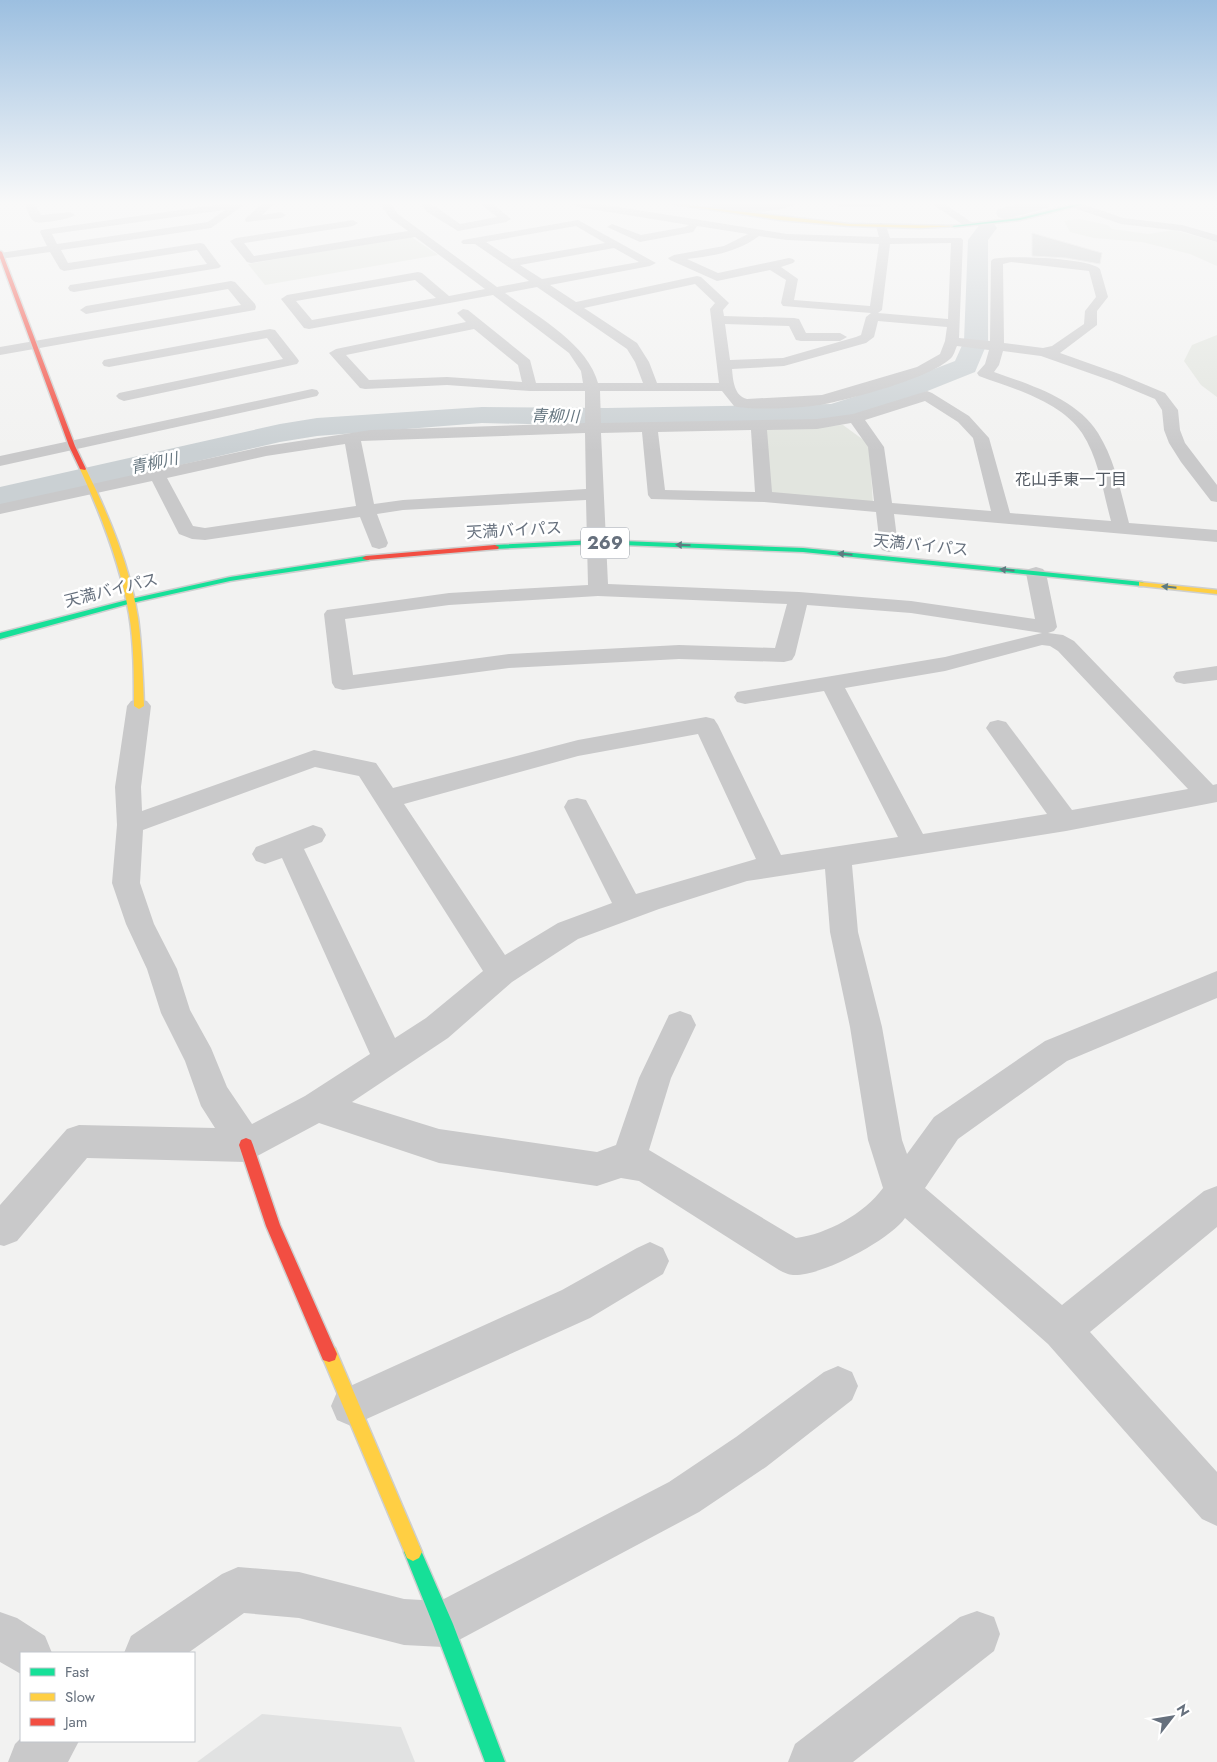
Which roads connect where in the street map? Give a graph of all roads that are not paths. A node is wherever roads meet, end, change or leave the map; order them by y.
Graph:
1 (13, 286) edge
2 (85, 286) edge
3 (224, 286) edge
4 (232, 286) edge
5 (360, 286) edge
6 (430, 286) edge
7 (491, 286) edge
8 (519, 286) edge
9 (546, 286) edge
10 (668, 286) edge
11 (704, 286) edge
12 (790, 286) edge
13 (879, 286) edge
14 (955, 286) edge
15 (997, 286) edge
16 (1100, 286) edge
17 (74, 288) joint
18 (496, 291) junction
19 (446, 300) junction
20 (575, 306) junction
21 (86, 310) junction
22 (718, 320) junction
23 (477, 324) junction
24 (954, 324) junction
25 (95, 334) junction
26 (867, 337) junction
27 (952, 341) junction
28 (35, 344) junction
29 (997, 346) junction
30 (0, 351) edge
31 (1043, 352) junction
32 (109, 363) junction
33 (724, 365) junction
34 (530, 387) junction
35 (592, 388) junction
36 (652, 388) junction
37 (727, 388) junction
38 (312, 394) dead end
39 (124, 396) junction
40 (855, 418) junction
41 (759, 426) junction
42 (649, 427) junction
43 (593, 428) junction
44 (143, 429) junction
45 (352, 438) junction
46 (72, 446) junction
47 (0, 461) edge
48 (157, 474) junction
49 (91, 486) junction
50 (595, 494) junction
51 (764, 497) junction
52 (1217, 497) edge
53 (883, 508) junction
54 (0, 510) edge
55 (366, 510) junction
56 (1002, 518) junction
57 (1122, 529) junction
58 (634, 532) dead end
59 (510, 534) dead end
60 (1217, 536) edge
61 (596, 537) junction
62 (795, 538) dead end
63 (832, 541) dead end
64 (378, 543) dead end
65 (890, 546) dead end
66 (1036, 573) junction
67 (598, 590) junction
68 (1217, 592) edge
69 (799, 598) junction
70 (131, 600) junction
71 (0, 636) edge
72 (1217, 673) edge
73 (1184, 676) dead end
74 (832, 684) junction
75 (745, 697) dead end
76 (139, 706) joint
77 (998, 728) dead end
78 (1212, 793) edge
79 (388, 799) junction
80 (576, 806) dead end
81 (1066, 822) junction
82 (130, 825) junction
83 (289, 845) dead end
84 (916, 846) junction
85 (838, 858) junction
86 (773, 868) junction
87 (629, 908) junction
88 (501, 973) junction
89 (1217, 984) edge
90 (680, 1025) dead end
91 (390, 1060) junction
92 (317, 1107) junction
93 (246, 1145) junction
94 (628, 1162) junction
95 (902, 1192) junction
96 (1217, 1204) edge
97 (0, 1226) edge
98 (650, 1261) dead end
99 (1062, 1330) junction
100 (838, 1386) dead end
101 (351, 1406) junction
102 (1217, 1504) edge
103 (443, 1624) junction
104 (977, 1634) dead end
105 (0, 1635) edge
106 (26, 1652) edge
107 (149, 1652) edge
108 (53, 1742) edge
109 (33, 1762) edge
110 (495, 1762) edge
111 (813, 1762) edge

1 - 28 main road
2 - 17 street
3 - 21 street
4 - 25 street
5 - 19 street
6 - 19 street
7 - 18 street
8 - 18 street
9 - 20 street
10 - 20 street
11 - 22 street
12 - 13 street
14 - 24 street
15 - 29 street
16 - 31 street
17 - 21 street
18 - 19 street
18 - 35 street
19 - 23 street
20 - 36 street
21 - 25 street
22 - 26 street
22 - 33 street
23 - 34 street
23 - 34 street
24 - 26 street
24 - 27 street
25 - 28 street
25 - 32 street
26 - 33 street
27 - 29 street
27 - 37 street
28 - 30 street
28 - 46 main road
29 - 31 street
29 - 57 street
31 - 52 street
32 - 39 street
32 - 39 street
33 - 37 street
34 - 35 street
35 - 36 street
35 - 43 street
36 - 37 street
38 - 44 street
39 - 44 street
40 - 41 street
40 - 53 street
40 - 56 street
41 - 42 street
41 - 51 street
42 - 43 street
42 - 51 street
43 - 45 street
43 - 50 street
44 - 46 street
45 - 48 street
45 - 55 street
46 - 47 street
46 - 49 main road
48 - 49 street
48 - 55 street
49 - 54 street
49 - 70 main road
50 - 55 street
50 - 61 street
51 - 53 street
53 - 56 street
53 - 65 street
55 - 64 street
56 - 57 street
57 - 60 street
58 - 61 main road, 天満バイパス / 269
59 - 61 main road, 天満バイパス / 269
66 -> 61 main road, 天満バイパス / 269
61 - 67 street
61 - 70 main road, 天満バイパス / 269
62 - 63 main road
68 -> 66 main road, 天満バイパス / 269
66 - 69 street
67 - 69 street
67 - 69 street
70 - 71 main road, 天満バイパス / 269
70 - 76 main road
72 - 73 street
74 - 75 street
74 - 78 street
74 - 84 street
76 - 82 street
77 - 81 street
78 - 81 street
79 - 82 street
79 - 86 street
79 - 88 street
80 - 87 street
81 - 84 street
82 - 93 street
83 - 91 street
84 - 85 street
85 - 86 street
85 - 95 street
86 - 87 street
87 - 88 street
88 - 91 street
89 - 95 street
90 - 94 street
91 - 92 street
92 - 93 street
92 - 94 street
93 - 97 street
93 - 101 main road
94 - 95 street
95 - 99 street
96 - 99 street
98 - 101 street
99 - 102 street
100 - 103 street
101 - 103 main road
103 - 107 street
103 - 110 main road
104 - 111 street
105 - 106 street
108 - 109 street

